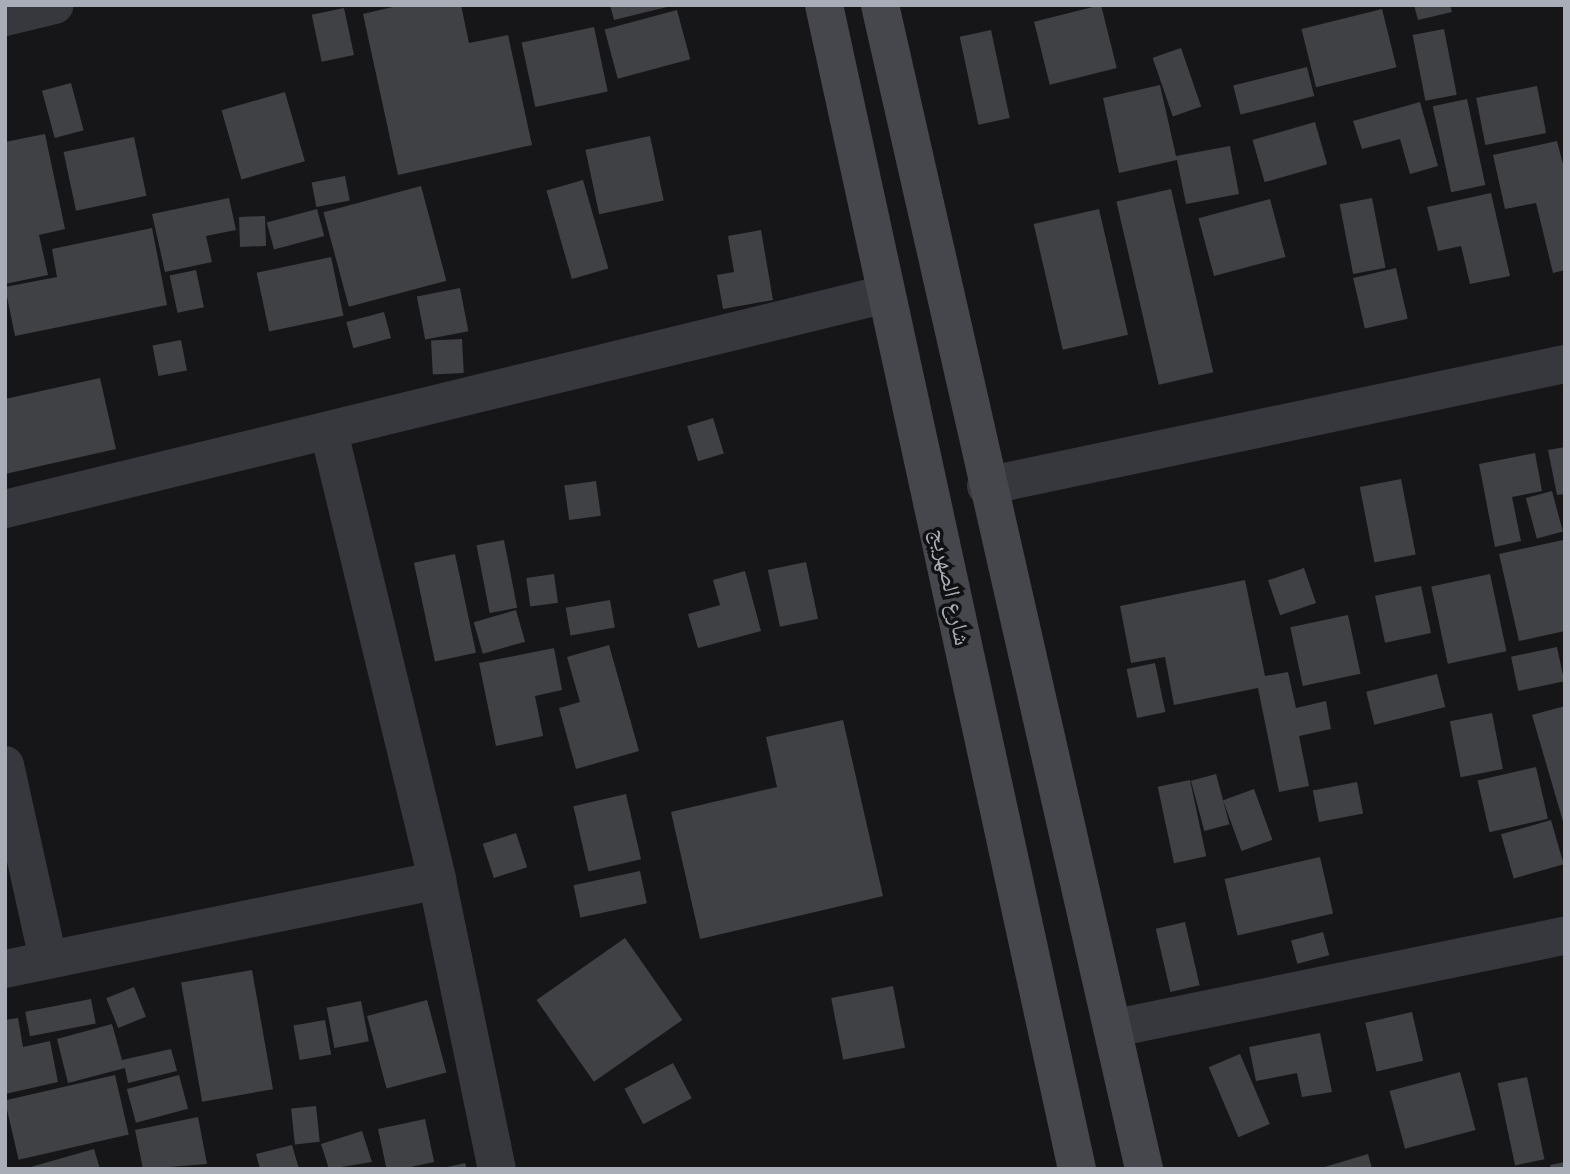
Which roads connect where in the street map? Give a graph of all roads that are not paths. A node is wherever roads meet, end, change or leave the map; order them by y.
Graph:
1 (55, 5) edge
2 (824, 5) edge
3 (880, 5) edge
4 (5, 17) edge
5 (886, 294) junction
6 (1565, 364) edge
7 (329, 432) junction
8 (986, 486) junction
9 (5, 509) edge
10 (5, 765) edge
11 (437, 880) junction
12 (1565, 936) edge
13 (48, 959) junction
14 (5, 969) edge
15 (1115, 1028) junction
16 (497, 1169) edge
17 (1077, 1169) edge
18 (1144, 1169) edge

1 - 4 street
2 - 5 main road, شارع الصهريج
3 - 8 main road
5 - 7 street
5 - 17 main road, شارع الصهريج
6 - 8 street
7 - 9 street
7 - 11 street
8 - 15 main road
10 - 13 street
11 - 13 street
11 - 16 street
12 - 15 street
13 - 14 street
15 - 18 main road

